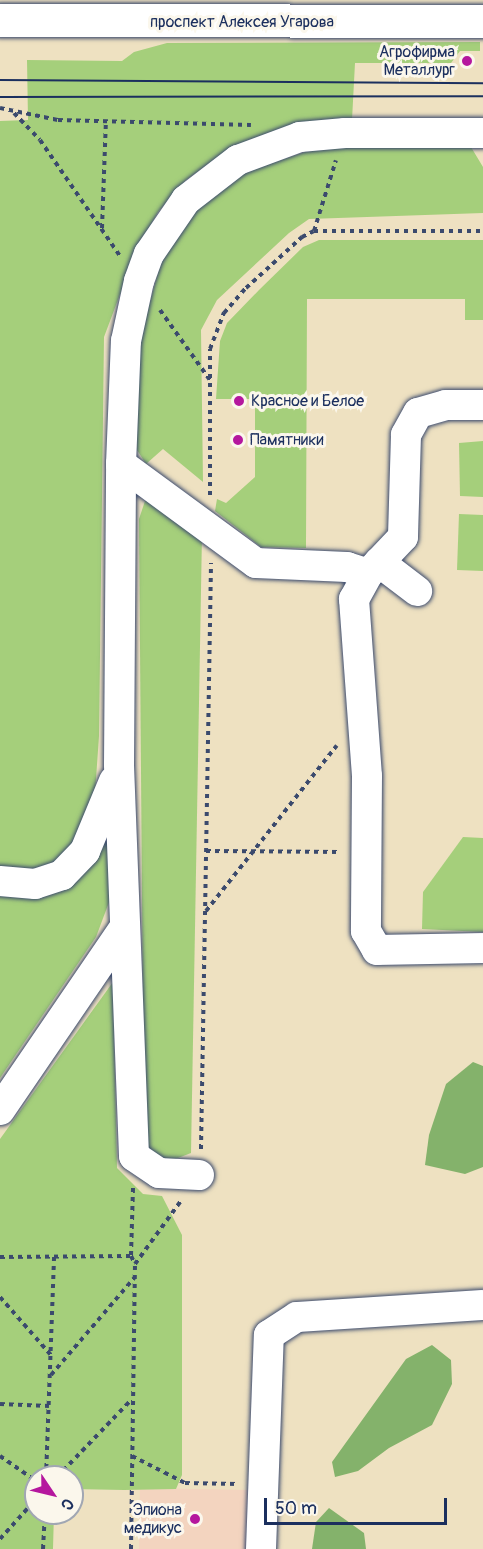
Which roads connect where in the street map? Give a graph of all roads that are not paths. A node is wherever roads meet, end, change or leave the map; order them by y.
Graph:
1 (318, 11) edge
2 (4, 20) edge
3 (483, 21) edge
4 (483, 133) edge
5 (483, 405) edge
6 (121, 464) junction
7 (374, 568) junction
8 (417, 591) dead end
9 (119, 764) junction
10 (0, 881) edge
11 (124, 928) junction
12 (483, 948) edge
13 (0, 1110) edge
14 (199, 1175) road end
15 (483, 1305) edge
16 (261, 1549) edge

1 - 2 main road, проспект Алексея Угарова
1 - 3 main road, проспект Алексея Угарова
4 - 6 street
5 - 7 street
6 - 7 street
6 - 9 street
7 - 8 street
7 - 12 street
9 - 10 street
9 - 11 street
11 - 13 street
11 - 14 street
15 - 16 street

